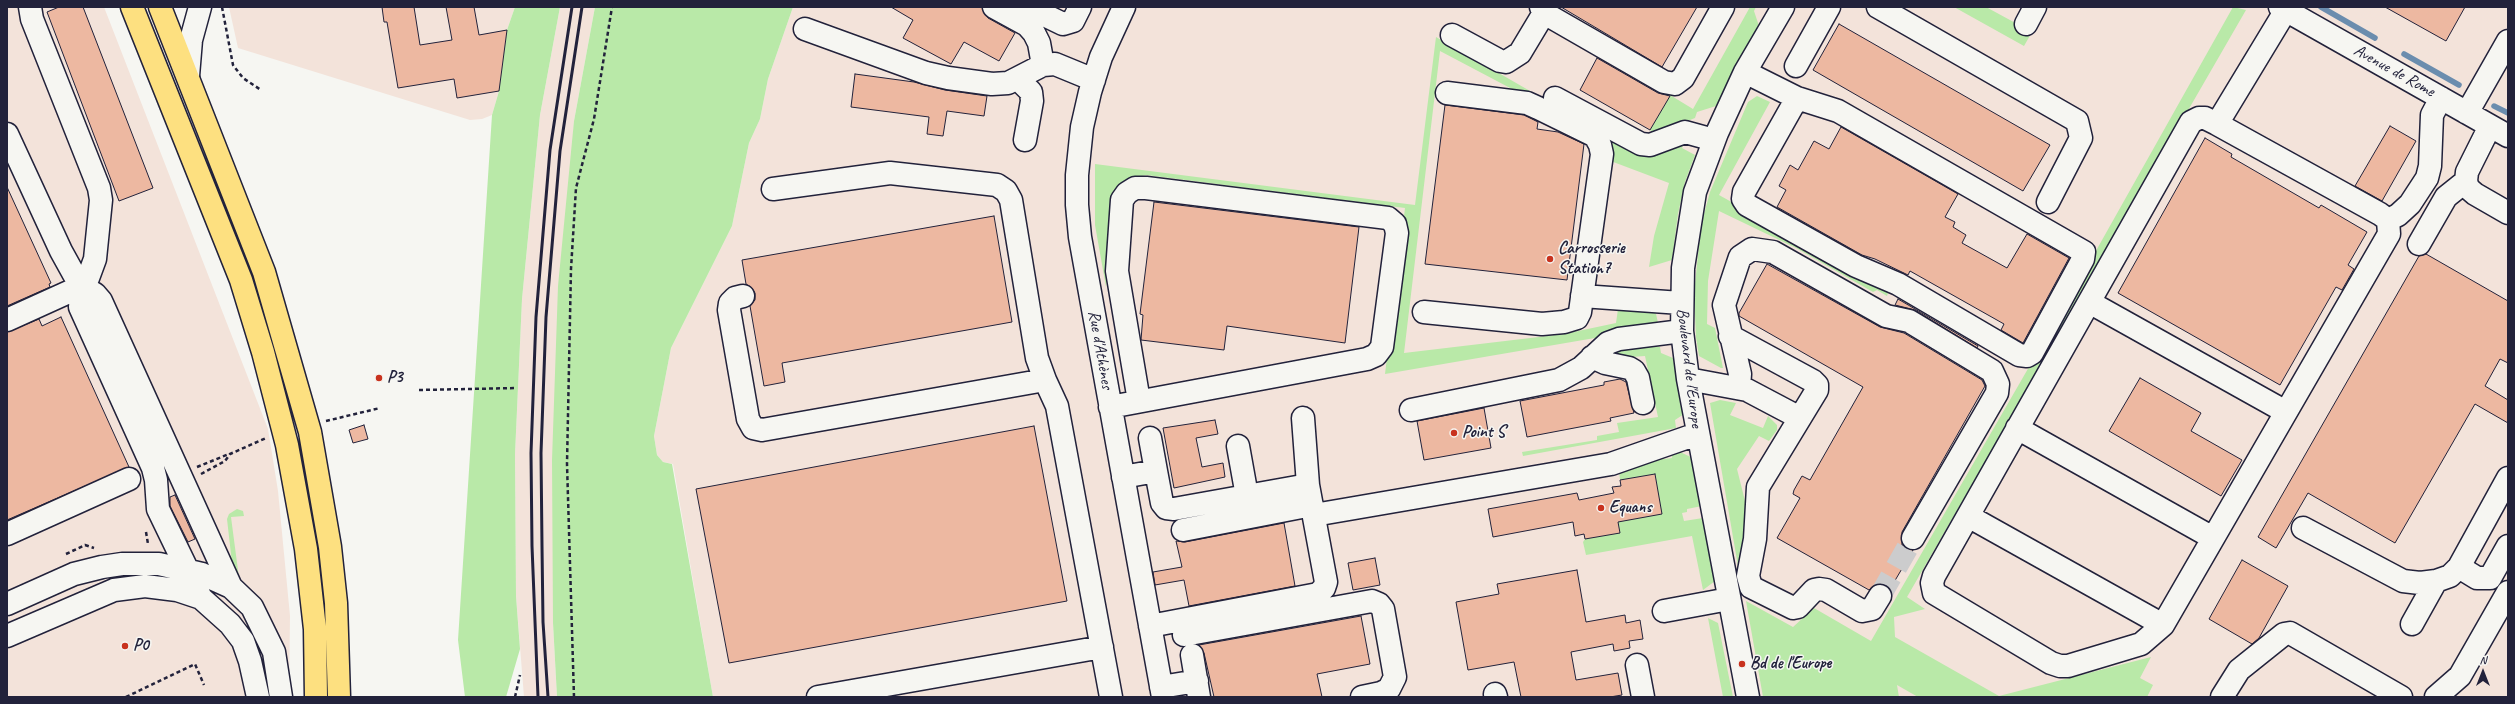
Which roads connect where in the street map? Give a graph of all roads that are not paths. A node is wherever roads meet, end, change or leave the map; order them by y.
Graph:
1 (30, 7) edge
2 (132, 7) edge
3 (160, 7) edge
4 (200, 7) edge
5 (994, 7) edge
6 (1028, 7) edge
7 (1080, 7) edge
8 (1124, 7) edge
9 (1723, 7) edge
10 (1783, 7) edge
11 (1829, 7) edge
12 (1878, 7) edge
13 (2283, 9) edge
14 (1543, 10) edge
15 (806, 29) dead end
16 (1452, 35) dead end
17 (2508, 41) edge
18 (1043, 65) junction
19 (1796, 66) dead end
20 (1746, 72) junction
21 (188, 76) junction
22 (1018, 79) junction
23 (1094, 80) junction
24 (1447, 93) dead end
25 (1555, 98) dead end
26 (1797, 98) junction
27 (2442, 98) junction
28 (2467, 113) junction
29 (2217, 124) junction
30 (2499, 131) edge
31 (7, 134) edge
32 (1026, 140) dead end
33 (1714, 140) junction
34 (2466, 181) junction
35 (773, 190) dead end
36 (2048, 202) dead end
37 (2508, 214) edge
38 (2388, 220) junction
39 (2419, 244) dead end
40 (82, 286) junction
41 (743, 296) dead end
42 (1582, 296) junction
43 (2089, 302) junction
44 (1681, 303) junction
45 (1424, 312) dead end
46 (7, 320) edge
47 (1682, 331) junction
48 (1730, 336) junction
49 (1592, 357) junction
50 (1688, 379) junction
51 (1045, 380) junction
52 (1739, 388) junction
53 (1139, 401) junction
54 (1643, 404) dead end
55 (1110, 407) junction
56 (1411, 410) dead end
57 (2286, 412) junction
58 (1303, 418) dead end
59 (1800, 418) junction
60 (2017, 428) junction
61 (1697, 434) junction
62 (1150, 438) dead end
63 (1238, 446) dead end
64 (1156, 471) junction
65 (1123, 477) junction
66 (2508, 478) edge
67 (129, 479) dead end
68 (1247, 496) junction
69 (1311, 502) junction
70 (1968, 516) junction
71 (2303, 528) dead end
72 (1183, 530) dead end
73 (7, 534) edge
74 (1913, 538) tunnel mouth
75 (2213, 538) junction
76 (2508, 546) edge
77 (2458, 567) junction
78 (186, 569) junction
79 (2436, 581) junction
80 (231, 587) junction
81 (2508, 592) edge
82 (1880, 596) tunnel mouth
83 (201, 598) junction
84 (1729, 599) junction
85 (7, 604) edge
86 (1664, 611) dead end
87 (2412, 624) dead end
88 (2163, 625) junction
89 (1151, 633) junction
90 (7, 636) edge
91 (1102, 647) junction
92 (1192, 655) dead end
93 (1637, 665) dead end
94 (1198, 689) edge
95 (2373, 690) edge
96 (1162, 692) edge
97 (315, 693) edge
98 (258, 697) edge
99 (281, 697) edge
100 (339, 697) edge
101 (818, 697) edge
102 (1111, 697) edge
103 (1362, 697) edge
104 (1643, 697) edge
105 (1748, 697) edge
106 (2222, 697) edge
107 (2401, 697) edge
108 (2436, 697) edge

1 - 40 street
2 - 97 highway
3 - 21 highway
4 - 21 street
5 - 18 street
6 - 7 street
8 - 23 street, Rue d'Athènes
9 - 14 street
10 - 20 street, Boulevard de l'Europe
11 - 19 street
12 - 36 street
13 - 27 street, Avenue de Rome
13 - 29 street
14 - 16 street
15 - 22 street
17 - 28 street
18 - 22 street
18 - 23 street
20 - 26 street
20 - 33 street, Boulevard de l'Europe
21 - 100 highway
22 - 32 street
23 - 55 street, Rue d'Athènes
24 - 42 street
25 - 33 street
26 - 26 street
27 - 28 street, Avenue de Rome
27 - 38 street
28 - 30 street, Avenue de Rome
29 - 38 street
29 - 43 street
30 - 34 street
31 - 40 street
33 - 44 street, Boulevard de l'Europe
34 - 37 street
34 - 39 street
35 - 51 street
38 - 57 street
40 - 46 street
40 - 78 street
40 - 80 street
41 - 51 street
42 - 44 street
42 - 45 street
43 - 57 street
43 - 60 street
44 - 47 street, Boulevard de l'Europe
47 - 49 street
47 - 50 street, Boulevard de l'Europe
48 - 52 street
48 - 59 street
48 - 74 street
49 - 54 street
49 - 56 street
50 - 52 street
50 - 61 street, Boulevard de l'Europe
51 - 91 street
52 - 59 street
53 - 53 street
53 - 55 street
55 - 65 street, Rue d'Athènes
57 - 75 street
58 - 69 street
59 - 82 street
60 - 70 street
60 - 75 street
61 - 69 street
61 - 84 street, Boulevard de l'Europe
62 - 64 street
63 - 68 street
64 - 65 street
64 - 68 street
65 - 89 street, Rue d'Athènes
66 - 77 street
67 - 73 street
68 - 69 street
69 - 72 street
69 - 89 street
70 - 88 street
70 - 88 street
71 - 79 street
75 - 88 street
76 - 77 street
77 - 79 street
78 - 80 street
78 - 83 street
78 - 85 street
79 - 87 street
80 - 99 street
81 - 108 street
83 - 90 street
83 - 98 street
84 - 86 street
84 - 105 street, Boulevard de l'Europe
89 - 96 street, Rue d'Athènes
89 - 103 street
91 - 101 street
91 - 102 street
92 - 94 street
93 - 104 street
94 - 96 street
95 - 106 street
95 - 107 street

